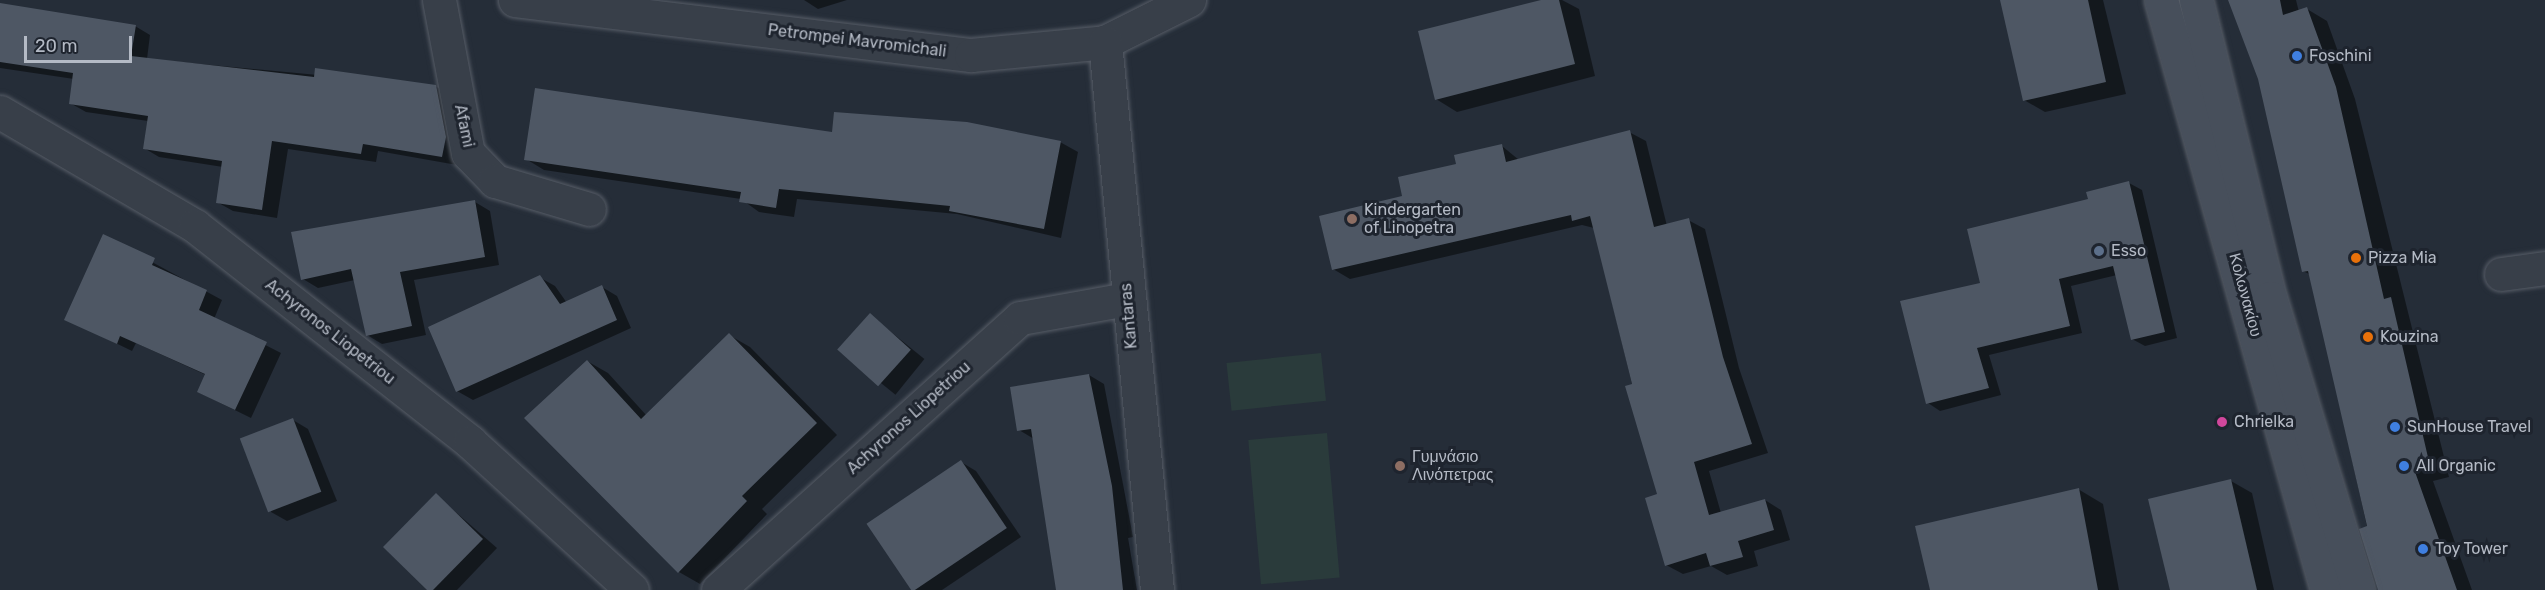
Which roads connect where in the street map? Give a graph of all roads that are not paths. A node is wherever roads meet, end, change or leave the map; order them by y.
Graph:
1 (439, 0) edge
2 (515, 0) edge
3 (1189, 0) edge
4 (2160, 0) edge
5 (2196, 0) edge
6 (1105, 42) junction
7 (0, 112) edge
8 (589, 209) dead end
9 (2545, 268) edge
10 (2501, 274) dead end
11 (1127, 299) junction
12 (632, 590) edge
13 (718, 590) edge
14 (1157, 590) edge
15 (2327, 590) edge
16 (2358, 590) edge

1 - 8 street, Afami
2 - 6 street, Petrompei Mavromichali
3 - 6 street, Petrompei Mavromichali
4 - 15 main road, Κολωνακίου
5 - 16 main road, Κολωνακίου
6 - 11 street, Kantaras
7 - 12 street, Achyronos Liopetriou
9 - 10 street
11 - 13 street, Achyronos Liopetriou
11 - 14 street, Kantaras

